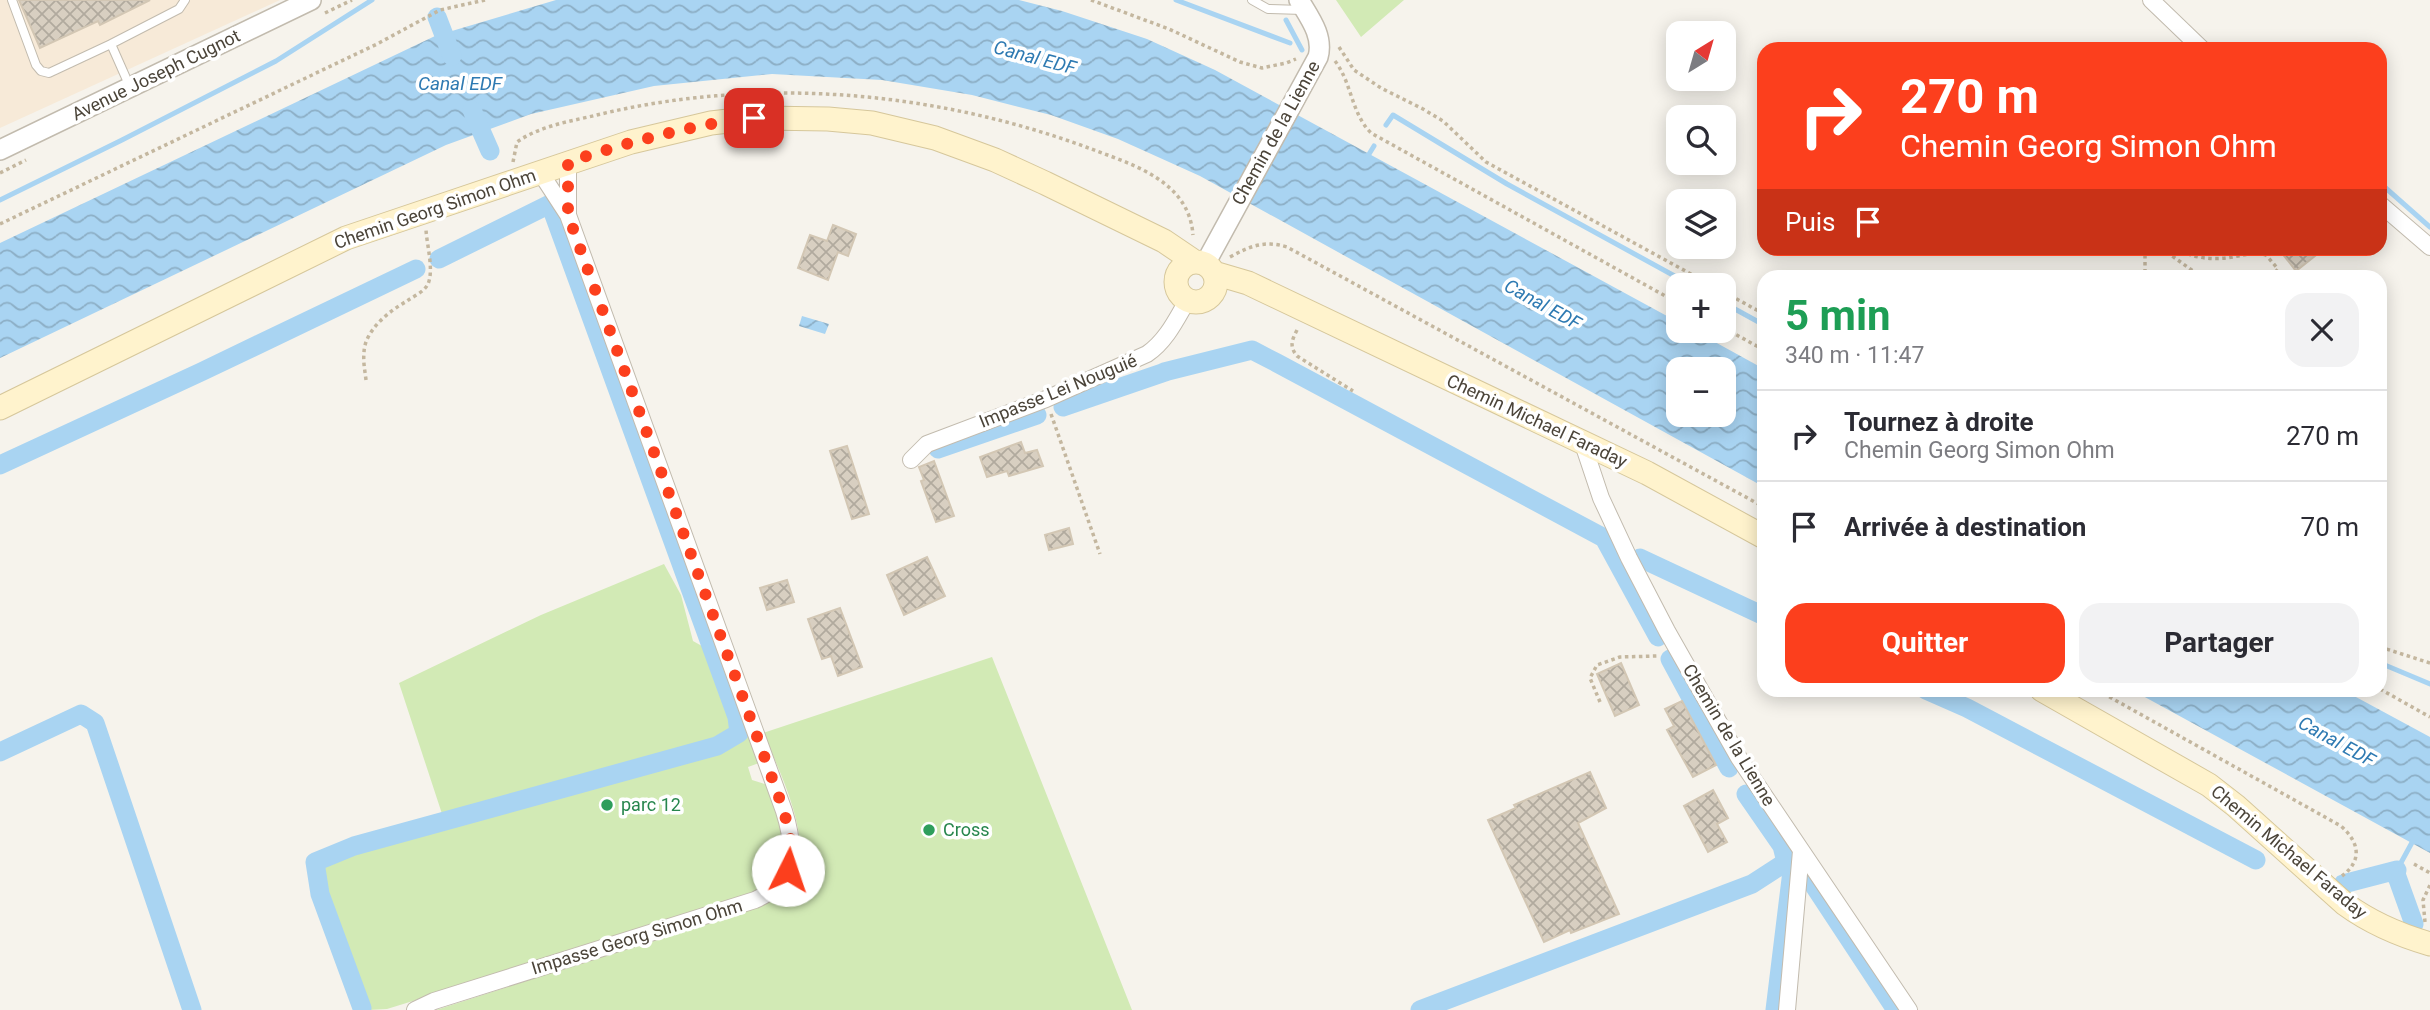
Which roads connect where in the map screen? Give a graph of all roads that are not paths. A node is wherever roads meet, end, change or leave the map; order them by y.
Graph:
1 (12, 0) edge
2 (186, 0) edge
3 (311, 0) edge
4 (1252, 0) edge
5 (2163, 4) edge
6 (1302, 5) edge
7 (2197, 42) edge
8 (111, 44) junction
9 (130, 87) junction
10 (0, 149) edge
11 (568, 162) junction
12 (540, 172) junction
13 (1094, 208) junction
14 (2387, 210) edge
15 (568, 215) junction
16 (2430, 247) edge
17 (1206, 267) junction
18 (1175, 281) junction
19 (1210, 297) junction
20 (1187, 301) junction
21 (1307, 312) junction
22 (0, 408) edge
23 (1582, 441) junction
24 (911, 460) dead end
25 (1757, 533) edge
26 (2054, 697) edge
27 (1801, 851) junction
28 (2430, 944) edge
29 (415, 1010) edge
30 (1787, 1010) edge
31 (1909, 1010) edge

1 - 8 lane
2 - 8 lane
3 - 9 street, Avenue Joseph Cugnot
4 - 6 lane
5 - 7 street
6 - 17 street, Chemin de la Lienne
8 - 9 lane
9 - 10 street, Avenue Joseph Cugnot
11 - 12 main road, Chemin Georg Simon Ohm
11 - 13 main road, Chemin Georg Simon Ohm
11 - 15 street, Impasse Georg Simon Ohm
12 - 15 street, Impasse Georg Simon Ohm
12 - 22 main road, Chemin Georg Simon Ohm
13 - 17 main road, Chemin Georg Simon Ohm
13 - 18 main road, Chemin Georg Simon Ohm
14 - 16 street
15 - 29 street, Impasse Georg Simon Ohm
17 - 18 main road
17 - 19 main road
17 - 21 main road, Chemin Michael Faraday
18 - 20 main road
19 - 20 main road
19 - 21 main road, Chemin Michael Faraday
20 - 24 street, Impasse Lei Nouguié
21 - 23 main road, Chemin Michael Faraday
23 - 25 main road, Chemin Michael Faraday
23 - 27 street, Chemin de la Lienne
26 - 28 main road, Chemin Michael Faraday
27 - 30 street
27 - 31 street, Chemin de la Lienne

